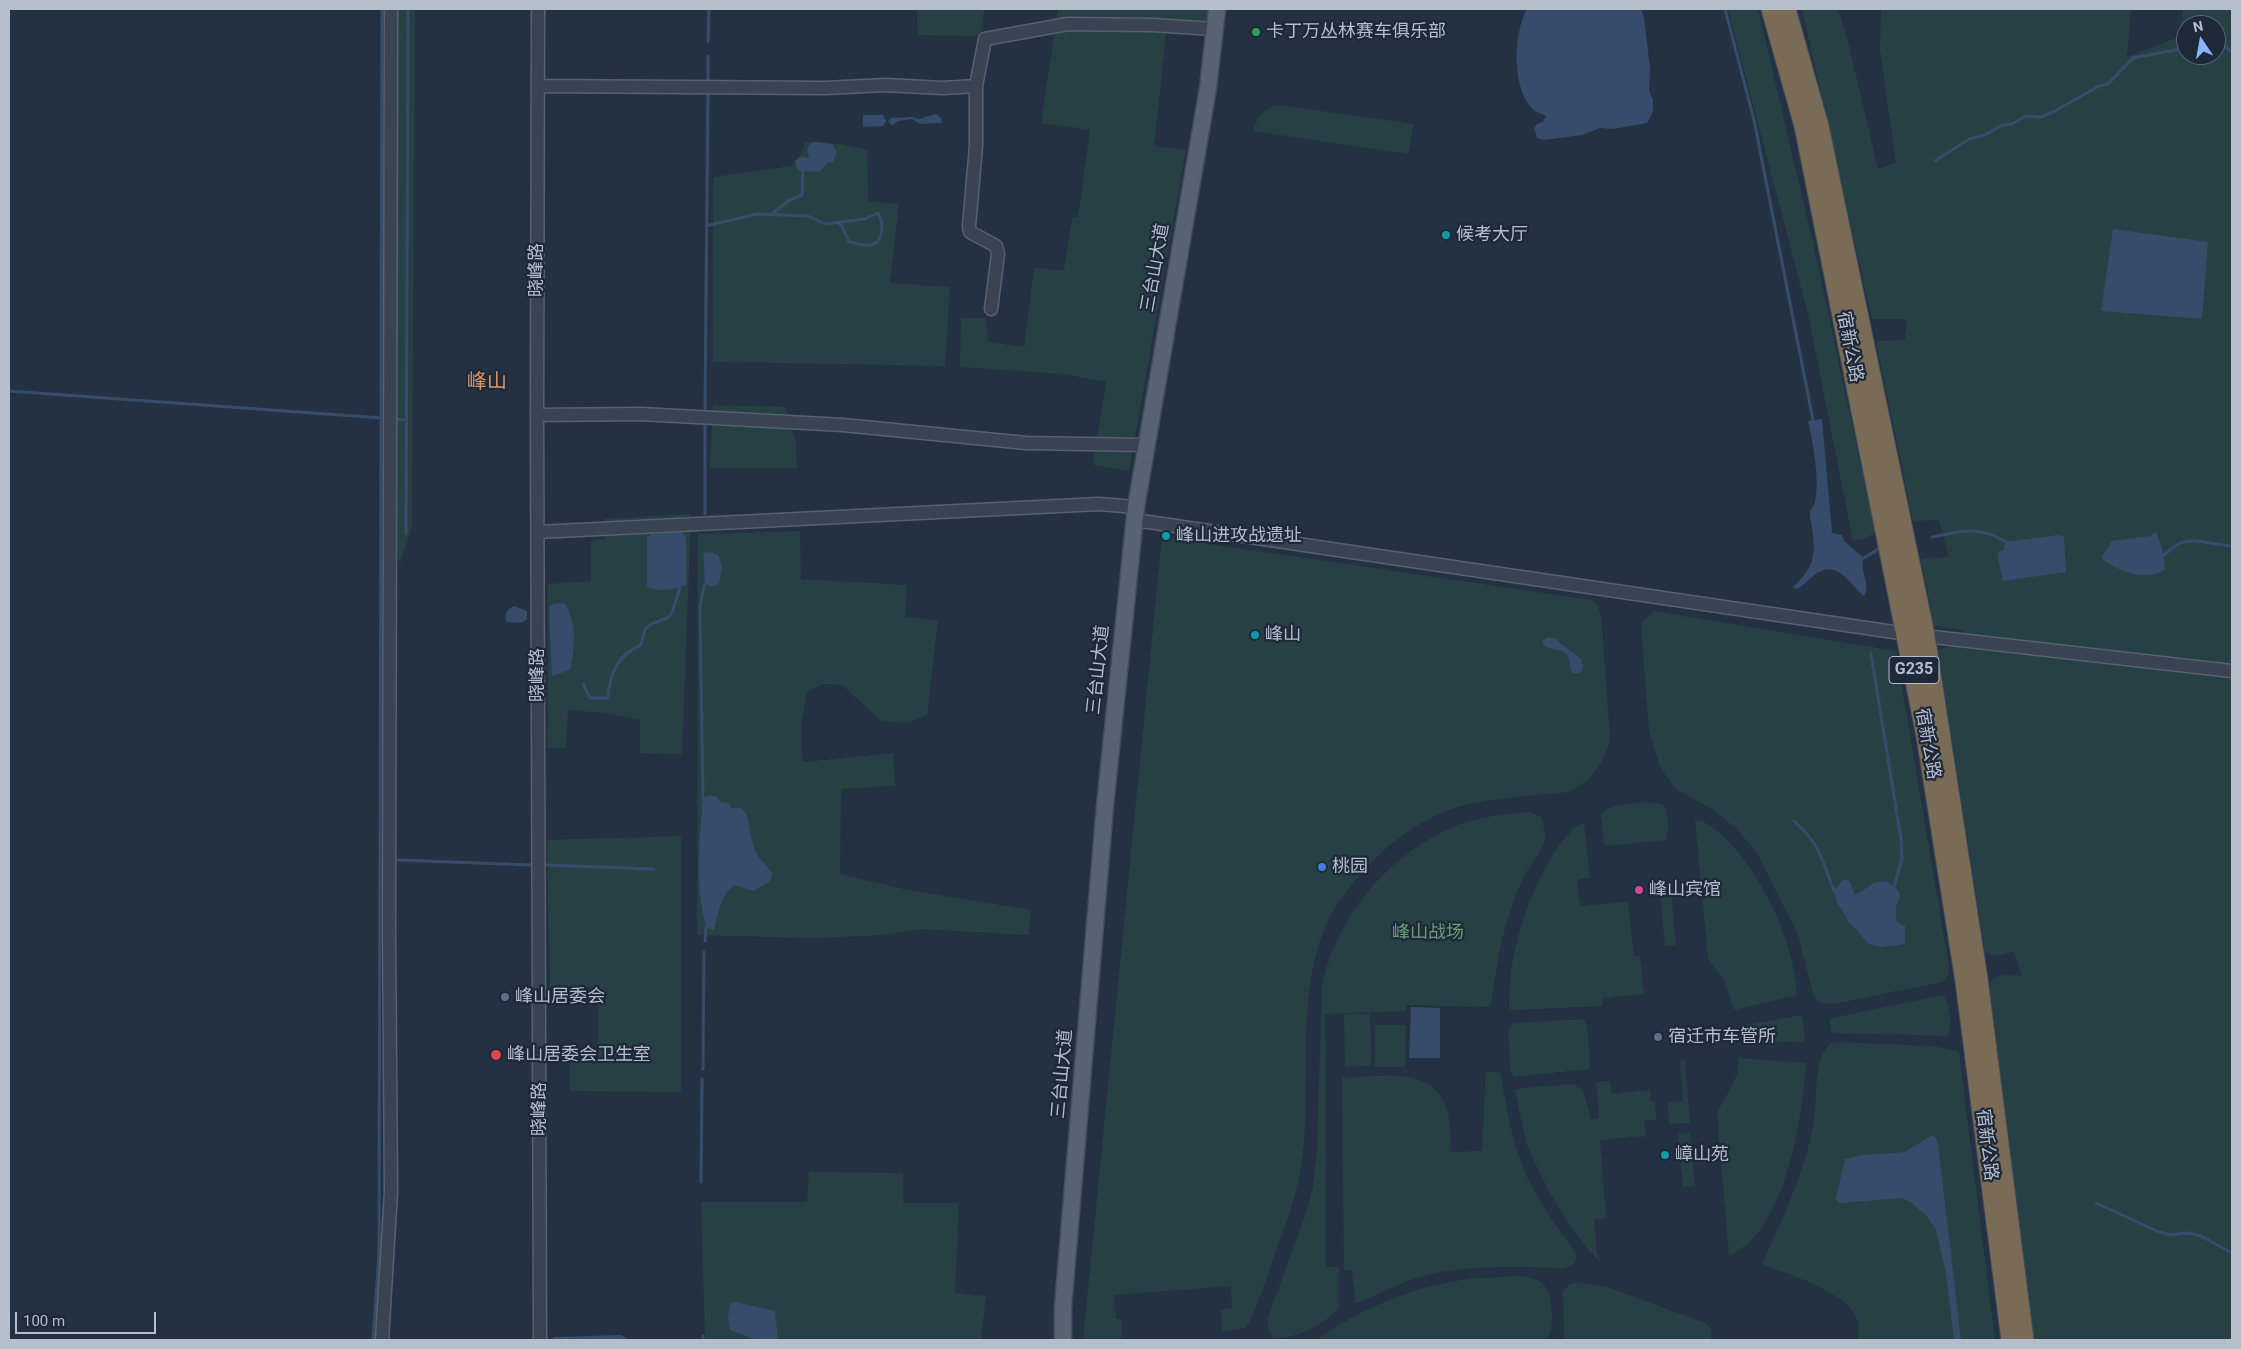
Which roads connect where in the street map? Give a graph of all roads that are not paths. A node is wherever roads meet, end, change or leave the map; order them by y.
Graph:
1 (391, 9) edge
2 (538, 9) edge
3 (1217, 9) edge
4 (1771, 9) edge
5 (1786, 9) edge
6 (1214, 29) junction
7 (538, 86) junction
8 (976, 86) junction
9 (991, 309) dead end
10 (537, 415) junction
11 (1146, 445) junction
12 (1136, 514) junction
13 (538, 532) junction
14 (1916, 634) junction
15 (2232, 671) edge
16 (382, 1340) edge
17 (540, 1340) edge
18 (1063, 1340) edge
19 (2011, 1340) edge
20 (2024, 1340) edge

1 - 16 street
2 - 7 street, 晓峰路
3 - 6 main road, 三台山大道
4 - 14 highway, 宿新公路 / G235
5 - 14 highway, 宿新公路 / G235
6 - 8 street
6 - 11 main road, 三台山大道
7 - 8 street
7 - 10 street, 晓峰路
8 - 9 street
10 - 11 street
10 - 13 street, 晓峰路
11 - 12 main road, 三台山大道
12 - 13 street
12 - 14 street
12 - 18 main road, 三台山大道
13 - 17 street, 晓峰路
14 - 15 street
14 - 19 highway, 宿新公路 / G235
14 - 20 highway, 宿新公路 / G235

